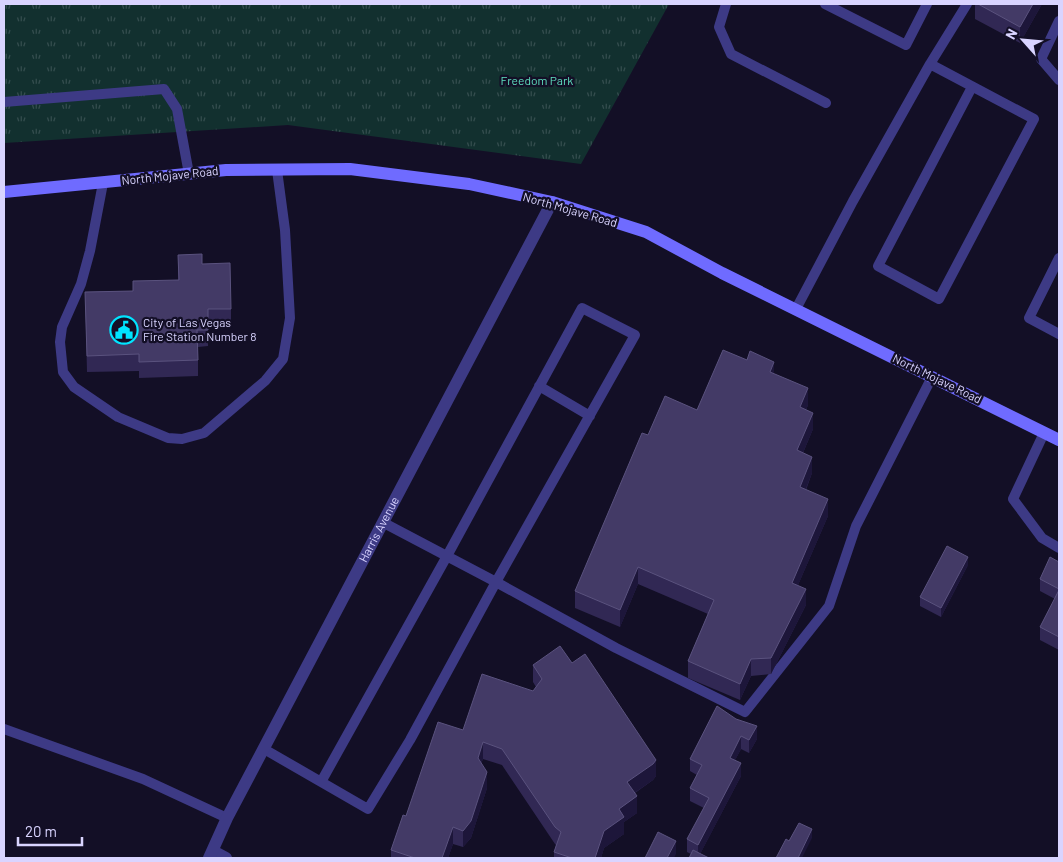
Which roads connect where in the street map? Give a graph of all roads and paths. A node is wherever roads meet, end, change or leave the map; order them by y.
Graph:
1 (726, 4) edge
2 (825, 4) edge
3 (926, 4) edge
4 (967, 4) edge
5 (1059, 21) edge
6 (930, 64) junction
7 (1059, 80) edge
8 (972, 87) junction
9 (4, 102) edge
10 (826, 103) dead end
11 (277, 170) junction
12 (189, 174) junction
13 (103, 183) junction
14 (4, 192) edge
15 (552, 202) junction
16 (1059, 258) edge
17 (796, 309) junction
18 (1059, 334) edge
19 (932, 377) junction
20 (539, 386) junction
21 (590, 416) junction
22 (1044, 433) junction
23 (1059, 440) edge
24 (384, 523) junction
25 (1059, 548) edge
26 (447, 556) junction
27 (496, 582) junction
28 (4, 728) edge
29 (264, 749) junction
30 (321, 782) junction
31 (227, 818) junction
32 (211, 855) edge
33 (226, 858) edge

1 - 10 lane
2 - 3 lane
4 - 6 lane
5 - 7 lane
6 - 8 lane
6 - 17 lane
8 - 8 lane
9 - 12 lane
11 - 12 street, North Mojave Road
11 - 13 lane
11 - 15 street, North Mojave Road
12 - 13 street, North Mojave Road
13 - 14 street, North Mojave Road
15 - 17 street, North Mojave Road
15 - 24 street, Harris Avenue
16 - 18 lane
17 - 19 street, North Mojave Road
19 - 22 street, North Mojave Road
19 - 27 lane
20 - 21 lane
20 - 21 lane
20 - 26 lane
21 - 27 lane
22 - 23 street, North Mojave Road
22 - 25 lane
24 - 26 lane
24 - 29 street, Harris Avenue
26 - 27 lane
26 - 30 lane
27 - 30 lane
28 - 31 lane
29 - 30 lane
29 - 31 street, Harris Avenue
31 - 32 street, Harris Avenue
32 - 33 street

